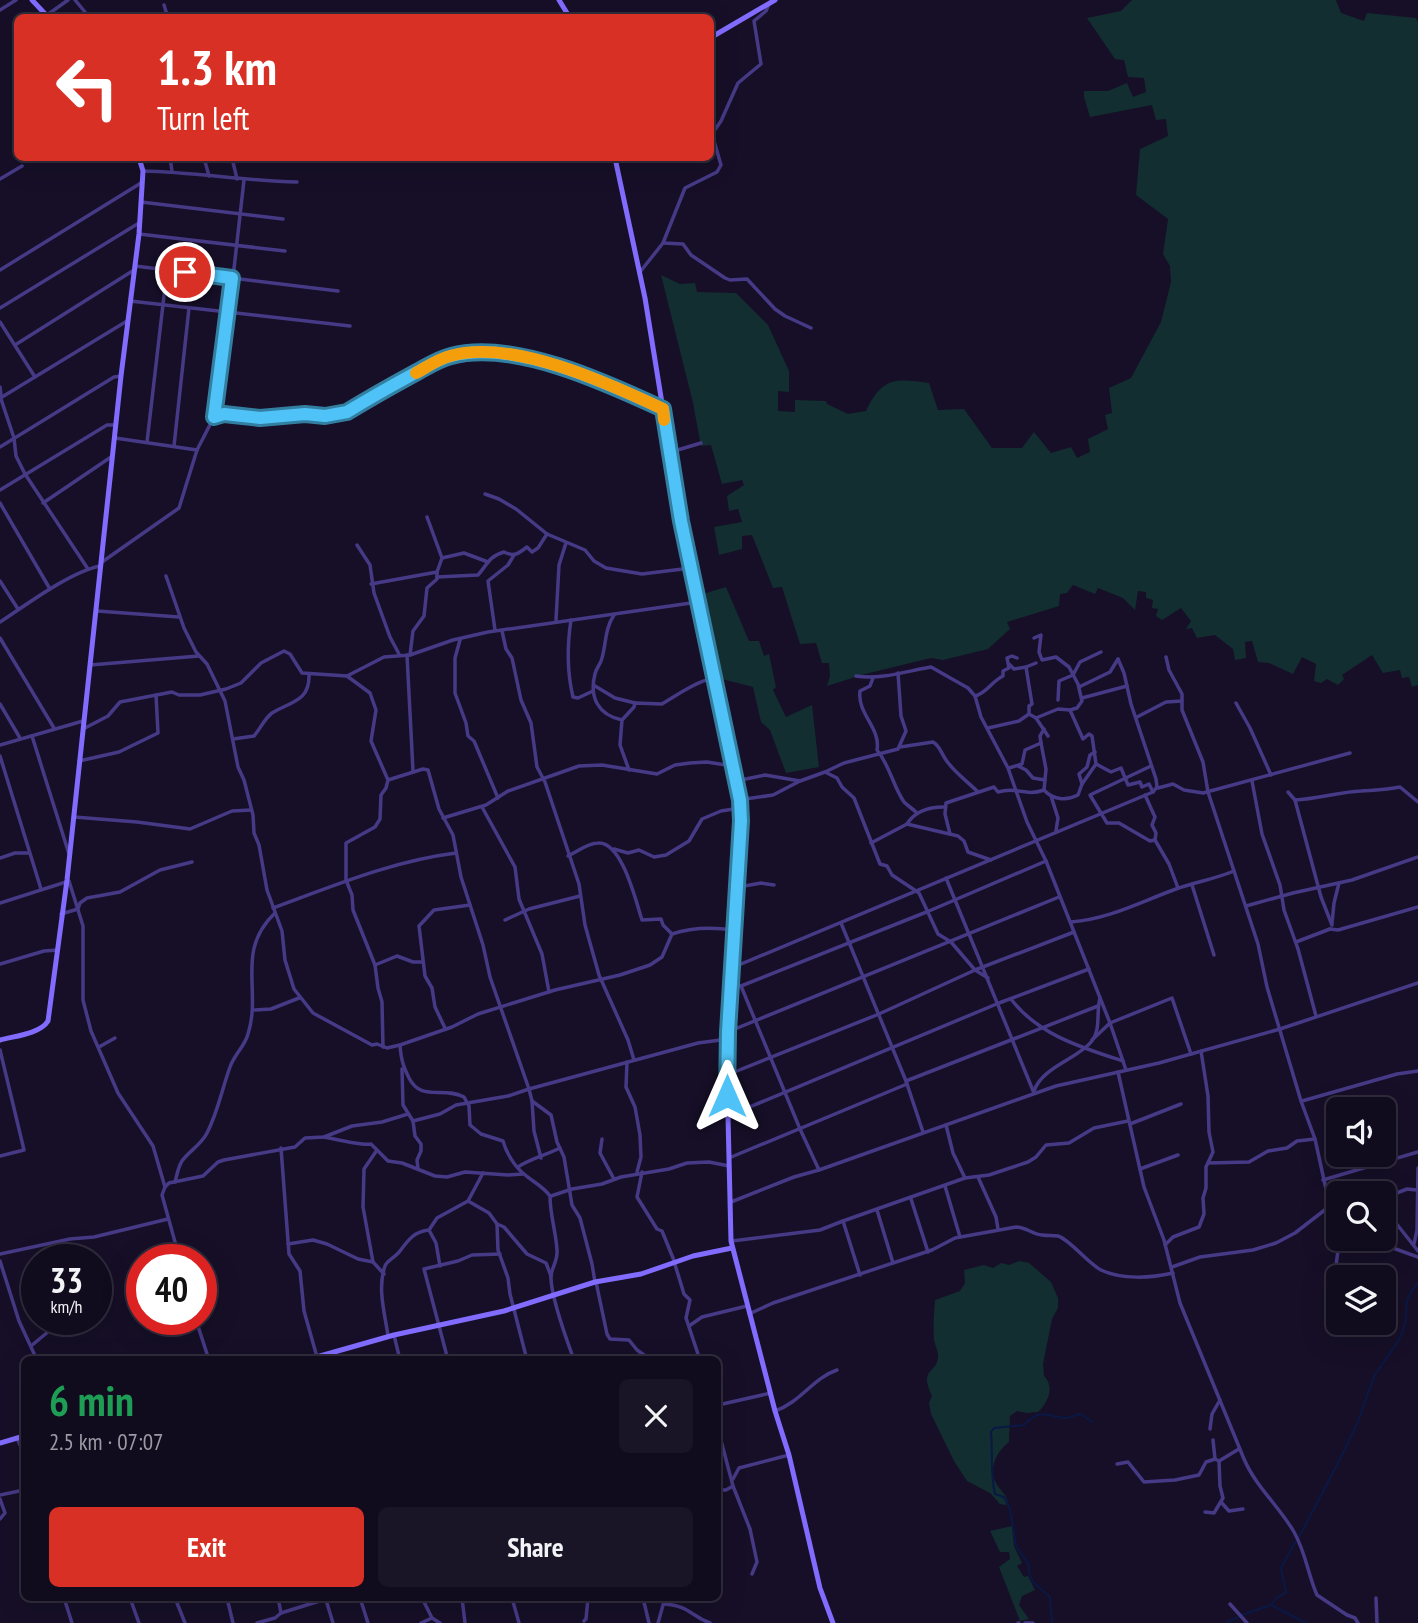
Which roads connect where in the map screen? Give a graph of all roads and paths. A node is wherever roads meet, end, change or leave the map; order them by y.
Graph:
1 (16, 0) edge
2 (32, 0) edge
3 (68, 0) edge
4 (75, 0) edge
5 (772, 2) edge
6 (164, 5) dead end
7 (0, 10) edge
8 (46, 14) edge
9 (50, 14) edge
10 (87, 14) edge
11 (167, 14) edge
12 (714, 36) edge
13 (714, 131) edge
14 (714, 141) edge
15 (140, 161) edge
16 (170, 161) edge
17 (205, 161) edge
18 (233, 161) edge
19 (616, 161) edge
20 (22, 166) dead end
21 (143, 171) junction
22 (172, 172) junction
23 (209, 176) junction
24 (0, 179) edge
25 (237, 179) junction
26 (244, 180) junction
27 (297, 182) dead end
28 (142, 183) junction
29 (141, 202) junction
30 (239, 214) junction
31 (283, 219) dead end
32 (139, 223) junction
33 (139, 234) junction
34 (663, 243) junction
35 (235, 246) junction
36 (285, 251) dead end
37 (134, 268) junction
38 (0, 270) edge
39 (167, 270) junction
40 (640, 272) junction
41 (232, 278) junction
42 (338, 291) dead end
43 (130, 301) junction
44 (162, 305) junction
45 (0, 308) edge
46 (189, 308) junction
47 (229, 313) junction
48 (0, 321) edge
49 (128, 321) junction
50 (350, 326) dead end
51 (811, 328) dead end
52 (15, 345) junction
53 (121, 376) junction
54 (35, 377) junction
55 (0, 387) edge
56 (0, 397) edge
57 (663, 409) junction
58 (214, 417) junction
59 (115, 425) junction
60 (14, 438) junction
61 (114, 438) junction
62 (147, 442) junction
63 (701, 443) dead end
64 (174, 446) junction
65 (0, 447) edge
66 (197, 450) junction
67 (670, 452) junction
68 (113, 455) junction
69 (24, 474) junction
70 (0, 489) edge
71 (485, 494) dead end
72 (0, 503) edge
73 (43, 503) junction
74 (427, 517) dead end
75 (547, 534) junction
76 (566, 543) junction
77 (357, 545) dead end
78 (514, 555) junction
79 (442, 558) junction
80 (488, 562) junction
81 (100, 564) junction
82 (691, 568) junction
83 (88, 569) junction
84 (437, 575) junction
85 (166, 576) dead end
86 (0, 582) edge
87 (371, 584) junction
88 (50, 590) junction
89 (698, 602) junction
90 (18, 610) junction
91 (96, 611) junction
92 (614, 615) junction
93 (178, 617) junction
94 (570, 620) junction
95 (556, 621) junction
96 (0, 622) edge
97 (502, 630) junction
98 (495, 631) junction
99 (0, 638) edge
100 (1034, 638) dead end
101 (460, 639) junction
102 (1101, 652) dead end
103 (400, 654) junction
104 (409, 655) junction
105 (199, 656) junction
106 (1166, 657) dead end
107 (1017, 658) dead end
108 (1036, 663) dead end
109 (1009, 664) junction
110 (90, 666) junction
111 (1026, 667) junction
112 (898, 673) junction
113 (309, 674) junction
114 (1073, 675) junction
115 (347, 676) junction
116 (856, 676) dead end
117 (714, 678) junction
118 (873, 678) junction
119 (1127, 686) junction
120 (1079, 687) junction
121 (594, 688) junction
122 (220, 690) junction
123 (156, 695) junction
124 (975, 696) junction
125 (1082, 698) junction
126 (1058, 700) dead end
127 (1182, 701) junction
128 (635, 703) junction
129 (1236, 703) dead end
130 (0, 704) edge
131 (1070, 710) junction
132 (1029, 714) junction
133 (1036, 718) junction
134 (1137, 718) junction
135 (622, 720) junction
136 (83, 721) junction
137 (54, 728) junction
138 (988, 728) junction
139 (82, 729) junction
140 (1044, 729) junction
141 (33, 736) junction
142 (1048, 736) dead end
143 (20, 739) junction
144 (233, 739) junction
145 (1041, 743) junction
146 (0, 745) edge
147 (898, 749) junction
148 (1095, 752) junction
149 (1350, 753) dead end
150 (880, 754) junction
151 (0, 756) edge
152 (79, 761) junction
153 (1096, 764) junction
154 (732, 766) junction
155 (1018, 766) junction
156 (1151, 766) junction
157 (1008, 768) junction
158 (629, 770) junction
159 (413, 771) junction
160 (825, 772) junction
161 (1271, 775) junction
162 (1125, 778) junction
163 (542, 779) junction
164 (388, 780) junction
165 (1045, 780) junction
166 (800, 781) junction
167 (1251, 781) junction
168 (736, 782) junction
169 (1082, 784) junction
170 (1044, 790) junction
171 (1155, 790) junction
172 (1017, 791) junction
173 (978, 792) junction
174 (1208, 792) junction
175 (1288, 792) dead end
176 (1078, 795) junction
177 (1090, 795) junction
178 (1145, 795) junction
179 (1051, 796) junction
180 (498, 798) junction
181 (740, 800) junction
182 (1295, 800) junction
183 (1418, 802) edge
184 (482, 807) junction
185 (944, 807) junction
186 (740, 808) junction
187 (251, 810) junction
188 (1100, 812) junction
189 (917, 813) junction
190 (74, 817) junction
191 (443, 818) junction
192 (907, 824) junction
193 (1055, 832) junction
194 (950, 834) junction
195 (1037, 840) junction
196 (1155, 840) junction
197 (871, 843) junction
198 (614, 849) junction
199 (29, 853) junction
200 (456, 853) junction
201 (69, 854) junction
202 (568, 856) junction
203 (1418, 857) edge
204 (0, 858) edge
205 (991, 860) junction
206 (1046, 861) junction
207 (192, 862) dead end
208 (1234, 871) junction
209 (946, 878) junction
210 (67, 880) junction
211 (346, 880) junction
212 (1339, 883) junction
213 (774, 885) dead end
214 (1192, 886) junction
215 (736, 887) junction
216 (1320, 887) junction
217 (1178, 888) junction
218 (41, 889) junction
219 (915, 891) junction
220 (580, 896) junction
221 (1059, 897) junction
222 (1282, 897) junction
223 (956, 899) junction
224 (0, 903) edge
225 (470, 905) junction
226 (1246, 906) junction
227 (1418, 908) edge
228 (78, 909) junction
229 (274, 911) junction
230 (524, 911) junction
231 (929, 911) junction
232 (61, 914) junction
233 (505, 920) dead end
234 (1071, 922) junction
235 (841, 923) junction
236 (1331, 927) junction
237 (734, 930) junction
238 (1075, 932) junction
239 (672, 934) junction
240 (970, 934) junction
241 (848, 942) junction
242 (951, 942) junction
243 (1296, 942) junction
244 (58, 950) junction
245 (1214, 955) dead end
246 (423, 962) junction
247 (0, 964) edge
248 (375, 965) junction
249 (732, 968) junction
250 (984, 969) junction
251 (1089, 969) junction
252 (975, 970) junction
253 (864, 978) junction
254 (988, 978) junction
255 (600, 979) junction
256 (1418, 983) edge
257 (731, 986) junction
258 (741, 986) junction
259 (549, 992) junction
260 (299, 997) junction
261 (1100, 997) junction
262 (1011, 999) junction
263 (999, 1003) junction
264 (1098, 1006) junction
265 (501, 1007) junction
266 (254, 1010) junction
267 (879, 1014) junction
268 (1316, 1016) junction
269 (756, 1022) junction
270 (1111, 1023) junction
271 (445, 1028) junction
272 (1043, 1028) junction
273 (1280, 1029) junction
274 (728, 1032) junction
275 (115, 1038) dead end
276 (1013, 1038) junction
277 (728, 1039) junction
278 (0, 1040) edge
279 (1092, 1040) junction
280 (400, 1045) junction
281 (892, 1046) junction
282 (99, 1047) junction
283 (383, 1047) junction
284 (1082, 1048) junction
285 (0, 1050) edge
286 (1201, 1051) junction
287 (1191, 1054) junction
288 (770, 1057) junction
289 (634, 1060) junction
290 (1123, 1061) junction
291 (626, 1062) junction
292 (402, 1067) junction
293 (1126, 1070) junction
294 (1418, 1071) edge
295 (1118, 1072) junction
296 (727, 1075) junction
297 (906, 1083) junction
298 (529, 1089) junction
299 (785, 1092) junction
300 (1034, 1093) junction
301 (532, 1101) junction
302 (1301, 1101) junction
303 (467, 1102) junction
304 (1181, 1104) dead end
305 (408, 1114) junction
306 (728, 1116) junction
307 (413, 1121) junction
308 (1129, 1123) junction
309 (946, 1125) junction
310 (800, 1129) junction
311 (923, 1133) junction
312 (324, 1137) junction
313 (602, 1139) dead end
314 (1315, 1139) junction
315 (281, 1148) junction
316 (560, 1148) junction
317 (377, 1150) junction
318 (1418, 1152) edge
319 (1178, 1155) dead end
320 (0, 1156) edge
321 (541, 1158) junction
322 (729, 1158) junction
323 (1209, 1163) junction
324 (729, 1166) junction
325 (518, 1167) junction
326 (1418, 1168) edge
327 (418, 1169) junction
328 (1140, 1169) junction
329 (819, 1170) junction
330 (483, 1173) junction
331 (639, 1173) junction
332 (523, 1174) junction
333 (978, 1177) junction
334 (614, 1178) junction
335 (965, 1178) junction
336 (1324, 1180) junction
337 (174, 1182) junction
338 (1326, 1185) edge
339 (164, 1186) junction
340 (945, 1186) junction
341 (569, 1190) junction
342 (1417, 1190) edge
343 (1396, 1193) edge
344 (550, 1196) junction
345 (911, 1199) junction
346 (468, 1200) junction
347 (731, 1202) junction
348 (1326, 1209) edge
349 (877, 1210) junction
350 (168, 1219) junction
351 (843, 1222) junction
352 (1396, 1222) edge
353 (497, 1224) junction
354 (998, 1229) junction
355 (429, 1230) junction
356 (960, 1237) junction
357 (175, 1244) edge
358 (288, 1244) junction
359 (1414, 1244) junction
360 (731, 1245) junction
361 (1165, 1245) junction
362 (1396, 1249) edge
363 (1418, 1251) edge
364 (928, 1252) junction
365 (0, 1254) edge
366 (500, 1254) junction
367 (1418, 1257) edge
368 (0, 1261) edge
369 (373, 1262) junction
370 (674, 1263) junction
371 (893, 1263) junction
372 (440, 1266) junction
373 (1172, 1267) junction
374 (1172, 1273) junction
375 (384, 1274) junction
376 (860, 1275) junction
377 (2, 1276) edge
378 (551, 1276) junction
379 (595, 1282) junction
380 (554, 1294) junction
381 (747, 1306) junction
382 (514, 1307) junction
383 (749, 1314) junction
384 (441, 1324) junction
385 (689, 1326) junction
386 (44, 1335) edge
387 (201, 1335) edge
388 (391, 1335) junction
389 (31, 1346) junction
390 (35, 1356) edge
391 (208, 1356) edge
392 (317, 1356) edge
393 (320, 1356) edge
394 (399, 1356) edge
395 (448, 1356) edge
396 (526, 1356) edge
397 (573, 1356) edge
398 (646, 1356) edge
399 (699, 1356) edge
400 (837, 1370) dead end
401 (771, 1393) junction
402 (1220, 1399) junction
403 (721, 1404) edge
404 (775, 1411) junction
405 (1210, 1429) dead end
406 (21, 1437) edge
407 (17, 1438) junction
408 (721, 1440) edge
409 (1213, 1440) dead end
410 (0, 1441) edge
411 (21, 1447) edge
412 (1239, 1449) junction
413 (789, 1455) junction
414 (1217, 1460) junction
415 (1117, 1464) dead end
416 (733, 1483) junction
417 (721, 1490) edge
418 (21, 1491) edge
419 (0, 1497) edge
420 (1221, 1502) junction
421 (1243, 1509) dead end
422 (1205, 1512) dead end
423 (0, 1519) edge
424 (752, 1574) dead end
425 (1376, 1598) dead end
426 (65, 1601) edge
427 (131, 1601) edge
428 (175, 1601) edge
429 (227, 1601) edge
430 (279, 1601) edge
431 (317, 1601) edge
432 (327, 1601) edge
433 (361, 1601) edge
434 (424, 1601) edge
435 (462, 1601) edge
436 (513, 1601) edge
437 (587, 1601) edge
438 (643, 1601) edge
439 (664, 1601) edge
440 (664, 1604) junction
441 (1230, 1604) dead end
442 (281, 1613) junction
443 (432, 1618) junction
444 (276, 1620) edge
445 (584, 1621) dead end
446 (72, 1623) edge
447 (139, 1623) edge
448 (184, 1623) edge
449 (233, 1623) edge
450 (257, 1623) edge
451 (333, 1623) edge
452 (368, 1623) edge
453 (421, 1623) edge
454 (440, 1623) edge
455 (465, 1623) edge
456 (519, 1623) edge
457 (649, 1623) edge
458 (658, 1623) edge
459 (710, 1623) edge
460 (833, 1623) edge
461 (1025, 1623) edge
462 (1033, 1623) edge
463 (1247, 1623) edge
464 (1358, 1623) edge
465 (1377, 1623) edge

1 - 7 street
2 - 8 street
3 - 9 street
4 - 10 street
5 - 12 street
5 - 13 street
6 - 11 street
14 - 34 street
15 - 21 street
16 - 22 street
17 - 23 street
18 - 25 street
19 - 40 street
20 - 24 street
21 - 22 street
21 - 28 street
22 - 23 street
23 - 25 street
25 - 26 street
26 - 27 street
26 - 30 street
28 - 29 street
28 - 38 street
29 - 30 street
29 - 32 street
30 - 31 street
30 - 35 street
32 - 33 street
32 - 45 street
33 - 35 street
33 - 37 street
34 - 40 street
34 - 51 street
35 - 36 street
35 - 41 street
37 - 39 street
37 - 43 street
37 - 52 street
39 - 41 street
39 - 44 street
40 - 57 street
41 - 42 street
41 - 47 street
43 - 44 street
43 - 49 street
44 - 46 street
44 - 62 street
46 - 47 street
46 - 64 street
47 - 50 street
47 - 58 street
48 - 52 street
49 - 53 street
49 - 54 street
52 - 54 street
53 - 59 street
53 - 60 street
54 - 56 street
55 - 56 street
56 - 60 street
57 - 58 street
57 - 67 street
58 - 66 street
59 - 61 street
59 - 69 street
60 - 65 street
60 - 69 street
61 - 62 street
61 - 68 street
62 - 64 street
63 - 67 street
64 - 66 street
66 - 81 street
67 - 82 street
68 - 73 street
68 - 81 street
69 - 70 street
69 - 73 street
71 - 75 street
72 - 88 street
73 - 83 street
74 - 79 street
75 - 76 street
75 - 78 street
76 - 82 street
76 - 95 street
77 - 87 street
78 - 80 street
78 - 98 street
79 - 80 street
79 - 84 street
80 - 84 street
81 - 83 street
81 - 91 street
82 - 89 street
83 - 88 street
84 - 87 street
84 - 104 street
85 - 93 street
86 - 90 street
87 - 103 street
88 - 90 street
89 - 92 street
89 - 117 street
90 - 96 street
91 - 93 street
91 - 110 street
92 - 94 street
92 - 121 street
93 - 105 street
94 - 95 street
94 - 121 street
95 - 97 street
97 - 98 street
97 - 163 street
98 - 101 street
99 - 137 street
100 - 114 street
101 - 104 street
101 - 180 street
102 - 114 street
103 - 104 street
103 - 115 street
104 - 159 street
105 - 110 street
105 - 122 street
106 - 127 street
107 - 109 street
108 - 111 street
109 - 111 street
109 - 124 street
110 - 136 street
111 - 132 street
112 - 118 street
112 - 124 street
112 - 147 street
113 - 115 street
113 - 122 street
113 - 144 street
114 - 120 street
114 - 126 street
115 - 164 street
116 - 118 street
117 - 128 street
117 - 154 street
118 - 150 street
119 - 120 street
119 - 125 street
119 - 134 street
120 - 125 street
121 - 128 street
121 - 135 street
122 - 123 street
122 - 144 street
123 - 139 street
123 - 152 street
124 - 138 street
125 - 131 street
127 - 134 street
127 - 174 street
128 - 135 street
129 - 161 street
130 - 143 street
131 - 133 street
131 - 148 street
132 - 133 street
132 - 138 street
133 - 140 street
134 - 156 street
135 - 158 street
136 - 137 street
136 - 139 street
137 - 141 street
138 - 157 street
139 - 152 street
140 - 142 street
140 - 145 street
141 - 143 street
141 - 201 street
143 - 146 street
144 - 187 street
145 - 155 street
145 - 165 street
147 - 150 street
147 - 173 street
148 - 153 street
148 - 169 street
149 - 161 street
150 - 160 street
150 - 189 street
151 - 199 street
152 - 190 street
153 - 162 street
153 - 169 street
154 - 158 street
154 - 168 street
155 - 157 street
155 - 165 street
156 - 162 street
156 - 171 street
157 - 172 street
158 - 163 street
159 - 164 street
159 - 191 street
160 - 166 street
160 - 197 street
161 - 167 street
162 - 171 street
162 - 177 street
163 - 180 street
163 - 202 street
164 - 211 street
165 - 170 street
166 - 168 street
166 - 181 street
167 - 174 street
167 - 222 street
168 - 181 street
169 - 176 street
170 - 172 street
170 - 179 street
171 - 174 street
171 - 178 street
172 - 173 street
172 - 195 street
173 - 185 street
174 - 208 street
175 - 182 street
176 - 177 street
176 - 179 street
177 - 188 street
178 - 188 street
178 - 196 street
179 - 193 street
180 - 184 street
181 - 186 street
182 - 183 street
182 - 216 street
184 - 191 street
184 - 230 street
185 - 189 street
185 - 194 street
186 - 198 street
186 - 215 street
187 - 190 street
187 - 229 street
188 - 193 street
188 - 196 street
189 - 192 street
190 - 201 street
191 - 200 street
192 - 194 street
192 - 197 street
193 - 195 street
194 - 205 street
195 - 205 street
195 - 206 street
196 - 217 street
197 - 219 street
198 - 202 street
198 - 239 street
199 - 204 street
199 - 218 street
200 - 211 street
200 - 225 street
201 - 210 street
202 - 220 street
203 - 212 street
205 - 209 street
206 - 221 street
206 - 223 street
207 - 228 street
208 - 214 street
208 - 226 street
209 - 219 street
209 - 223 street
210 - 218 street
210 - 228 street
210 - 232 street
211 - 229 street
211 - 248 street
212 - 216 street
212 - 236 street
213 - 215 street
214 - 217 street
214 - 245 street
215 - 237 street
216 - 222 street
216 - 236 street
217 - 234 street
218 - 224 street
219 - 231 street
219 - 235 street
220 - 230 street
220 - 255 street
221 - 234 street
221 - 240 street
222 - 226 street
222 - 243 street
223 - 231 street
223 - 240 street
225 - 246 street
225 - 265 street
226 - 273 street
227 - 236 street
228 - 232 street
228 - 282 street
229 - 260 street
229 - 266 street
230 - 233 street
230 - 259 street
231 - 241 street
231 - 242 street
232 - 244 street
234 - 238 street
235 - 241 street
235 - 249 street
236 - 243 street
237 - 239 street
237 - 249 street
238 - 250 street
238 - 251 street
239 - 255 street
240 - 242 street
240 - 250 street
241 - 253 street
241 - 258 street
242 - 252 street
242 - 253 street
243 - 268 street
244 - 247 street
244 - 278 street
246 - 248 street
246 - 271 street
248 - 283 street
249 - 257 street
250 - 252 street
250 - 254 street
251 - 261 street
251 - 262 street
252 - 254 street
252 - 267 street
253 - 267 street
253 - 269 street
254 - 263 street
255 - 259 street
255 - 289 street
256 - 268 street
257 - 258 street
257 - 274 street
258 - 269 street
259 - 265 street
260 - 266 street
260 - 283 street
261 - 264 street
261 - 270 street
262 - 263 street
262 - 272 street
263 - 276 street
263 - 281 street
264 - 272 street
264 - 279 street
265 - 271 street
265 - 298 street
266 - 337 street
267 - 281 street
267 - 288 street
268 - 273 street
269 - 274 street
269 - 288 street
270 - 279 street
270 - 287 street
270 - 290 street
271 - 280 street
272 - 276 street
272 - 284 street
273 - 286 street
273 - 302 street
274 - 277 street
275 - 282 street
276 - 297 street
276 - 300 street
277 - 289 street
277 - 296 street
279 - 284 street
280 - 283 street
280 - 292 street
281 - 297 street
281 - 299 street
282 - 339 street
284 - 290 street
284 - 300 street
285 - 320 street
286 - 287 street
286 - 323 street
287 - 293 street
288 - 296 street
288 - 299 street
289 - 291 street
290 - 293 street
291 - 298 street
291 - 331 street
292 - 303 street
292 - 305 street
293 - 295 street
294 - 302 street
295 - 300 street
295 - 308 street
296 - 306 street
297 - 310 street
297 - 311 street
298 - 301 street
298 - 303 street
299 - 306 street
299 - 310 street
300 - 309 street
301 - 316 street
301 - 321 street
302 - 314 street
303 - 307 street
303 - 325 street
304 - 308 street
305 - 307 street
305 - 312 street
306 - 322 street
307 - 327 street
308 - 328 street
308 - 333 street
309 - 311 street
309 - 335 street
310 - 322 street
310 - 329 street
311 - 329 street
312 - 315 street
312 - 317 street
313 - 334 street
314 - 323 street
314 - 336 street
315 - 337 street
315 - 358 street
316 - 321 street
316 - 341 street
317 - 327 street
317 - 369 street
318 - 336 street
319 - 328 street
321 - 325 street
322 - 324 street
323 - 361 street
324 - 331 street
324 - 347 street
325 - 332 street
326 - 342 street
327 - 330 street
328 - 361 street
329 - 347 street
330 - 332 street
330 - 346 street
331 - 334 street
331 - 370 street
332 - 344 street
333 - 335 street
333 - 354 street
334 - 341 street
335 - 340 street
336 - 338 street
337 - 339 street
339 - 350 street
340 - 345 street
340 - 356 street
341 - 344 street
341 - 379 street
342 - 343 street
342 - 359 street
344 - 378 street
345 - 349 street
345 - 364 street
346 - 353 street
346 - 355 street
347 - 360 street
348 - 373 street
349 - 351 street
349 - 371 street
350 - 357 street
350 - 365 street
351 - 360 street
351 - 376 street
352 - 359 street
353 - 366 street
353 - 378 street
354 - 356 street
354 - 374 street
355 - 372 street
355 - 375 street
356 - 364 street
358 - 369 street
358 - 392 street
359 - 363 street
360 - 370 street
360 - 381 street
361 - 373 street
362 - 367 street
364 - 371 street
366 - 372 street
366 - 382 street
368 - 377 street
369 - 375 street
370 - 379 street
370 - 385 street
371 - 376 street
372 - 384 street
373 - 374 street
374 - 402 street
375 - 388 street
376 - 383 street
377 - 389 street
378 - 380 street
379 - 380 street
379 - 398 street
380 - 382 street
380 - 397 street
381 - 383 street
381 - 385 street
382 - 384 street
382 - 396 street
383 - 401 street
384 - 388 street
384 - 395 street
385 - 399 street
386 - 389 street
387 - 391 street
388 - 393 street
388 - 394 street
389 - 390 street
400 - 404 street
401 - 403 street
401 - 404 street
402 - 405 street
402 - 412 street
404 - 413 street
406 - 407 street
407 - 410 street
407 - 411 street
408 - 416 street
409 - 414 street
412 - 414 street
412 - 464 street
413 - 416 street
413 - 460 street
414 - 415 street
414 - 420 street
416 - 417 street
416 - 424 street
418 - 419 street
419 - 423 street
420 - 421 street
420 - 422 street
425 - 465 street
426 - 446 street
427 - 447 street
428 - 448 street
429 - 449 street
430 - 442 street
431 - 442 street
432 - 451 street
433 - 452 street
434 - 443 street
435 - 455 street
436 - 456 street
437 - 445 street
438 - 457 street
439 - 440 street
440 - 458 street
440 - 459 street
441 - 463 street
442 - 444 street
443 - 453 street
443 - 454 street
444 - 450 street
461 - 462 street

